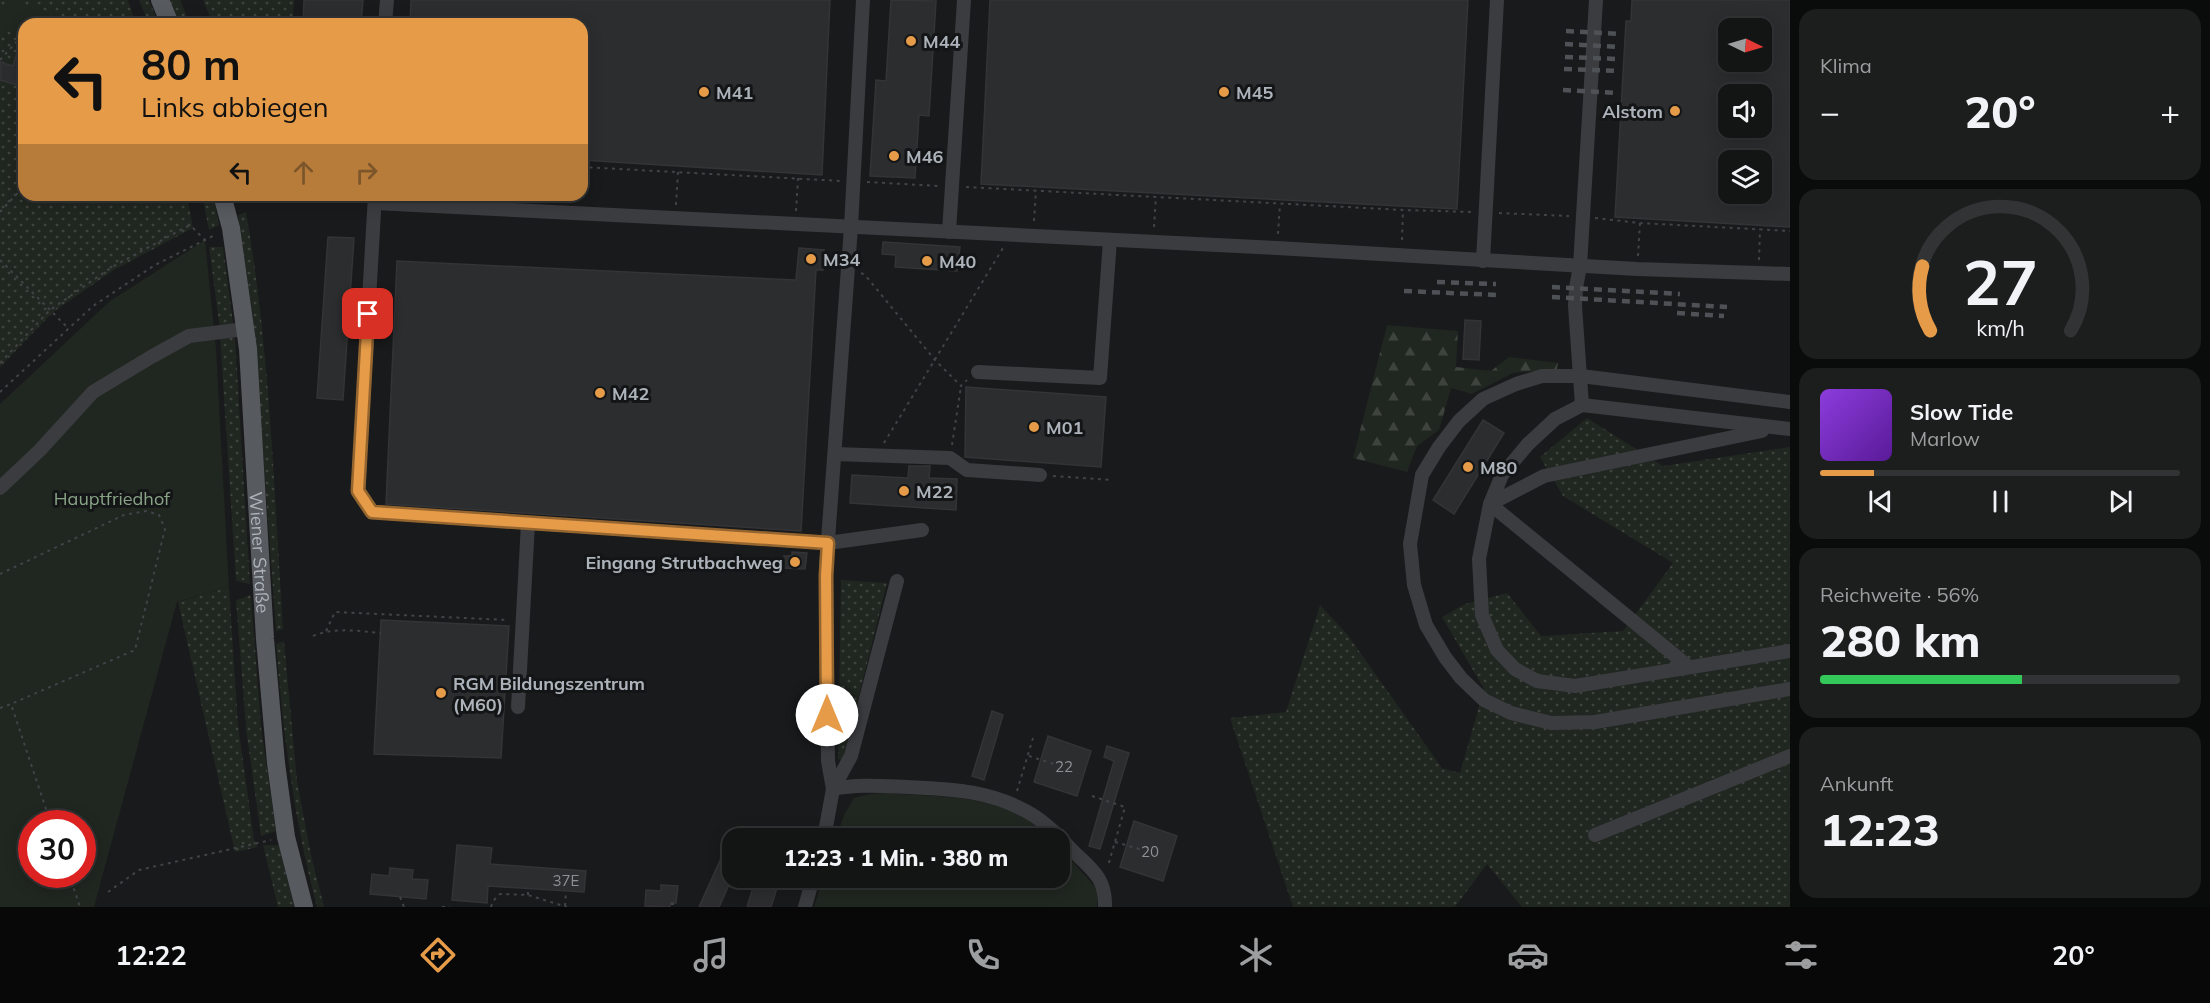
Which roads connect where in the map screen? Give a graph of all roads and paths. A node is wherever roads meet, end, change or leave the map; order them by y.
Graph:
1 (160, 0) edge
2 (387, 0) edge
3 (864, 0) edge
4 (964, 0) edge
5 (1497, 0) edge
6 (1596, 0) edge
7 (168, 18) edge
8 (386, 18) edge
9 (18, 40) edge
10 (0, 60) edge
11 (588, 167) edge
12 (678, 172) junction
13 (798, 178) junction
14 (853, 182) junction
15 (952, 186) junction
16 (1036, 191) junction
17 (18, 192) edge
18 (1156, 197) junction
19 (224, 201) edge
20 (375, 201) edge
21 (437, 201) edge
22 (1280, 204) junction
23 (1403, 210) junction
24 (0, 212) edge
25 (1486, 212) junction
26 (1583, 217) junction
27 (676, 218) junction
28 (1640, 223) junction
29 (795, 224) junction
30 (851, 227) junction
31 (231, 228) junction
32 (1760, 229) junction
33 (1790, 231) edge
34 (949, 232) junction
35 (1011, 235) junction
36 (1033, 236) junction
37 (205, 240) junction
38 (1110, 240) junction
39 (1153, 242) junction
40 (1277, 248) junction
41 (1401, 256) junction
42 (0, 260) edge
43 (1483, 261) junction
44 (848, 266) junction
45 (1580, 266) junction
46 (1637, 269) junction
47 (1759, 272) junction
48 (1790, 274) edge
49 (50, 310) junction
50 (68, 328) junction
51 (245, 329) junction
52 (935, 360) junction
53 (0, 363) edge
54 (978, 372) joint
55 (1581, 376) junction
56 (961, 386) junction
57 (0, 392) edge
58 (1790, 402) edge
59 (1582, 405) junction
60 (1783, 429) edge
61 (835, 454) junction
62 (876, 456) junction
63 (950, 458) junction
64 (1040, 475) joint
65 (1113, 480) dead end
66 (0, 488) edge
67 (1490, 504) junction
68 (528, 523) junction
69 (922, 530) dead end
70 (828, 543) junction
71 (0, 574) edge
72 (897, 581) dead end
73 (523, 620) junction
74 (326, 631) junction
75 (381, 633) dead end
76 (313, 636) dead end
77 (1790, 651) edge
78 (1689, 667) junction
79 (1790, 689) edge
80 (11, 704) junction
81 (518, 706) dead end
82 (0, 708) edge
83 (1033, 738) dead end
84 (1028, 755) junction
85 (1790, 756) edge
86 (1057, 765) dead end
87 (834, 789) junction
88 (1092, 796) dead end
89 (1013, 805) junction
90 (46, 810) edge
91 (826, 828) edge
92 (1595, 835) dead end
93 (286, 837) junction
94 (1115, 842) junction
95 (1143, 850) dead end
96 (1102, 885) junction
97 (74, 888) edge
98 (528, 888) dead end
99 (810, 888) edge
100 (566, 891) dead end
101 (108, 892) dead end
102 (528, 895) junction
103 (400, 897) dead end
104 (671, 904) dead end
105 (566, 906) edge
106 (80, 907) edge
107 (304, 907) edge
108 (404, 907) edge
109 (442, 907) edge
110 (450, 907) edge
111 (491, 907) edge
112 (674, 907) edge
113 (805, 907) edge
114 (1105, 907) edge

1 - 7 main road
2 - 8 street
3 - 14 street
4 - 15 street
5 - 25 street
6 - 26 street
9 - 10 path
11 - 12 path
12 - 13 path
12 - 27 path
13 - 14 path
13 - 29 path
14 - 15 path
14 - 30 street
15 - 16 path
15 - 34 street
16 - 18 path
16 - 36 path
17 - 24 path
18 - 22 path
18 - 39 path
19 - 31 main road, Wiener Straße
20 - 68 street
21 - 27 street
22 - 23 path
22 - 40 path
23 - 25 path
23 - 41 path
25 - 26 path
25 - 43 street
26 - 28 path
26 - 45 street
27 - 29 street
28 - 32 path
28 - 46 path
29 - 30 street
30 - 34 street
30 - 44 street
31 - 37 path
31 - 51 main road, Wiener Straße
32 - 33 path
32 - 47 path
34 - 35 street
35 - 36 street
35 - 52 path
36 - 38 street
37 - 49 path
37 - 50 path
38 - 39 street
38 - 54 street
39 - 40 street
40 - 41 street
41 - 43 street
42 - 49 path
43 - 45 street
44 - 52 path
44 - 61 street
45 - 46 street
45 - 55 street
46 - 47 street
47 - 48 street
49 - 50 path
49 - 53 path
50 - 57 path
51 - 66 street
51 - 93 main road, Wiener Straße
52 - 56 path
52 - 62 path
54 - 56 path
55 - 58 street
55 - 59 street
55 - 79 street
56 - 63 path
59 - 60 street
59 - 67 street
60 - 67 street
61 - 62 street
61 - 70 street
62 - 63 street
63 - 64 street
64 - 65 path
67 - 78 street
67 - 78 street
68 - 70 street
68 - 73 street
69 - 70 street
70 - 87 street
71 - 80 path
72 - 87 street
73 - 74 path
73 - 81 street
74 - 75 path
74 - 76 path
77 - 78 street
80 - 82 path
80 - 90 path
83 - 84 path
84 - 86 path
84 - 89 path
85 - 92 street
87 - 89 street
87 - 91 street
88 - 94 path
89 - 96 street
93 - 101 path
93 - 107 main road, Wiener Straße
94 - 95 path
94 - 96 path
96 - 114 street
97 - 106 path
98 - 102 path
99 - 113 street
100 - 105 path
102 - 105 path
102 - 111 path
103 - 108 path
104 - 112 path
109 - 110 path

